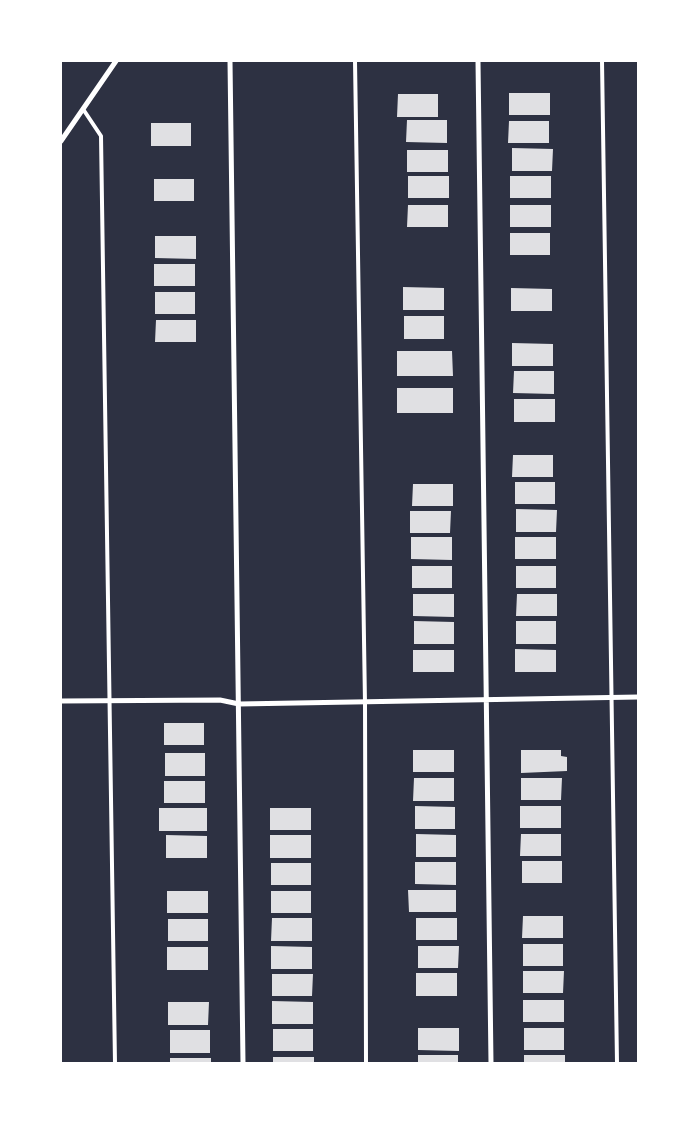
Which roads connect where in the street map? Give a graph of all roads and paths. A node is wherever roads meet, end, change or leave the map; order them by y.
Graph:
1 (116, 61) edge
2 (230, 61) edge
3 (355, 61) edge
4 (478, 61) edge
5 (602, 61) edge
6 (84, 109) junction
7 (62, 138) edge
8 (611, 697) junction
9 (638, 697) edge
10 (486, 698) junction
11 (61, 701) edge
12 (109, 701) junction
13 (365, 703) junction
14 (239, 704) junction
15 (115, 1063) edge
16 (243, 1063) edge
17 (366, 1063) edge
18 (491, 1063) edge
19 (617, 1063) edge

1 - 6 street
2 - 14 street
3 - 13 lane
4 - 10 street
5 - 8 lane
6 - 7 street
6 - 12 lane
8 - 9 street
8 - 10 street
8 - 19 lane
10 - 13 street
10 - 18 street
11 - 12 street
12 - 14 street
12 - 15 lane
13 - 14 street
13 - 17 lane
14 - 16 street

